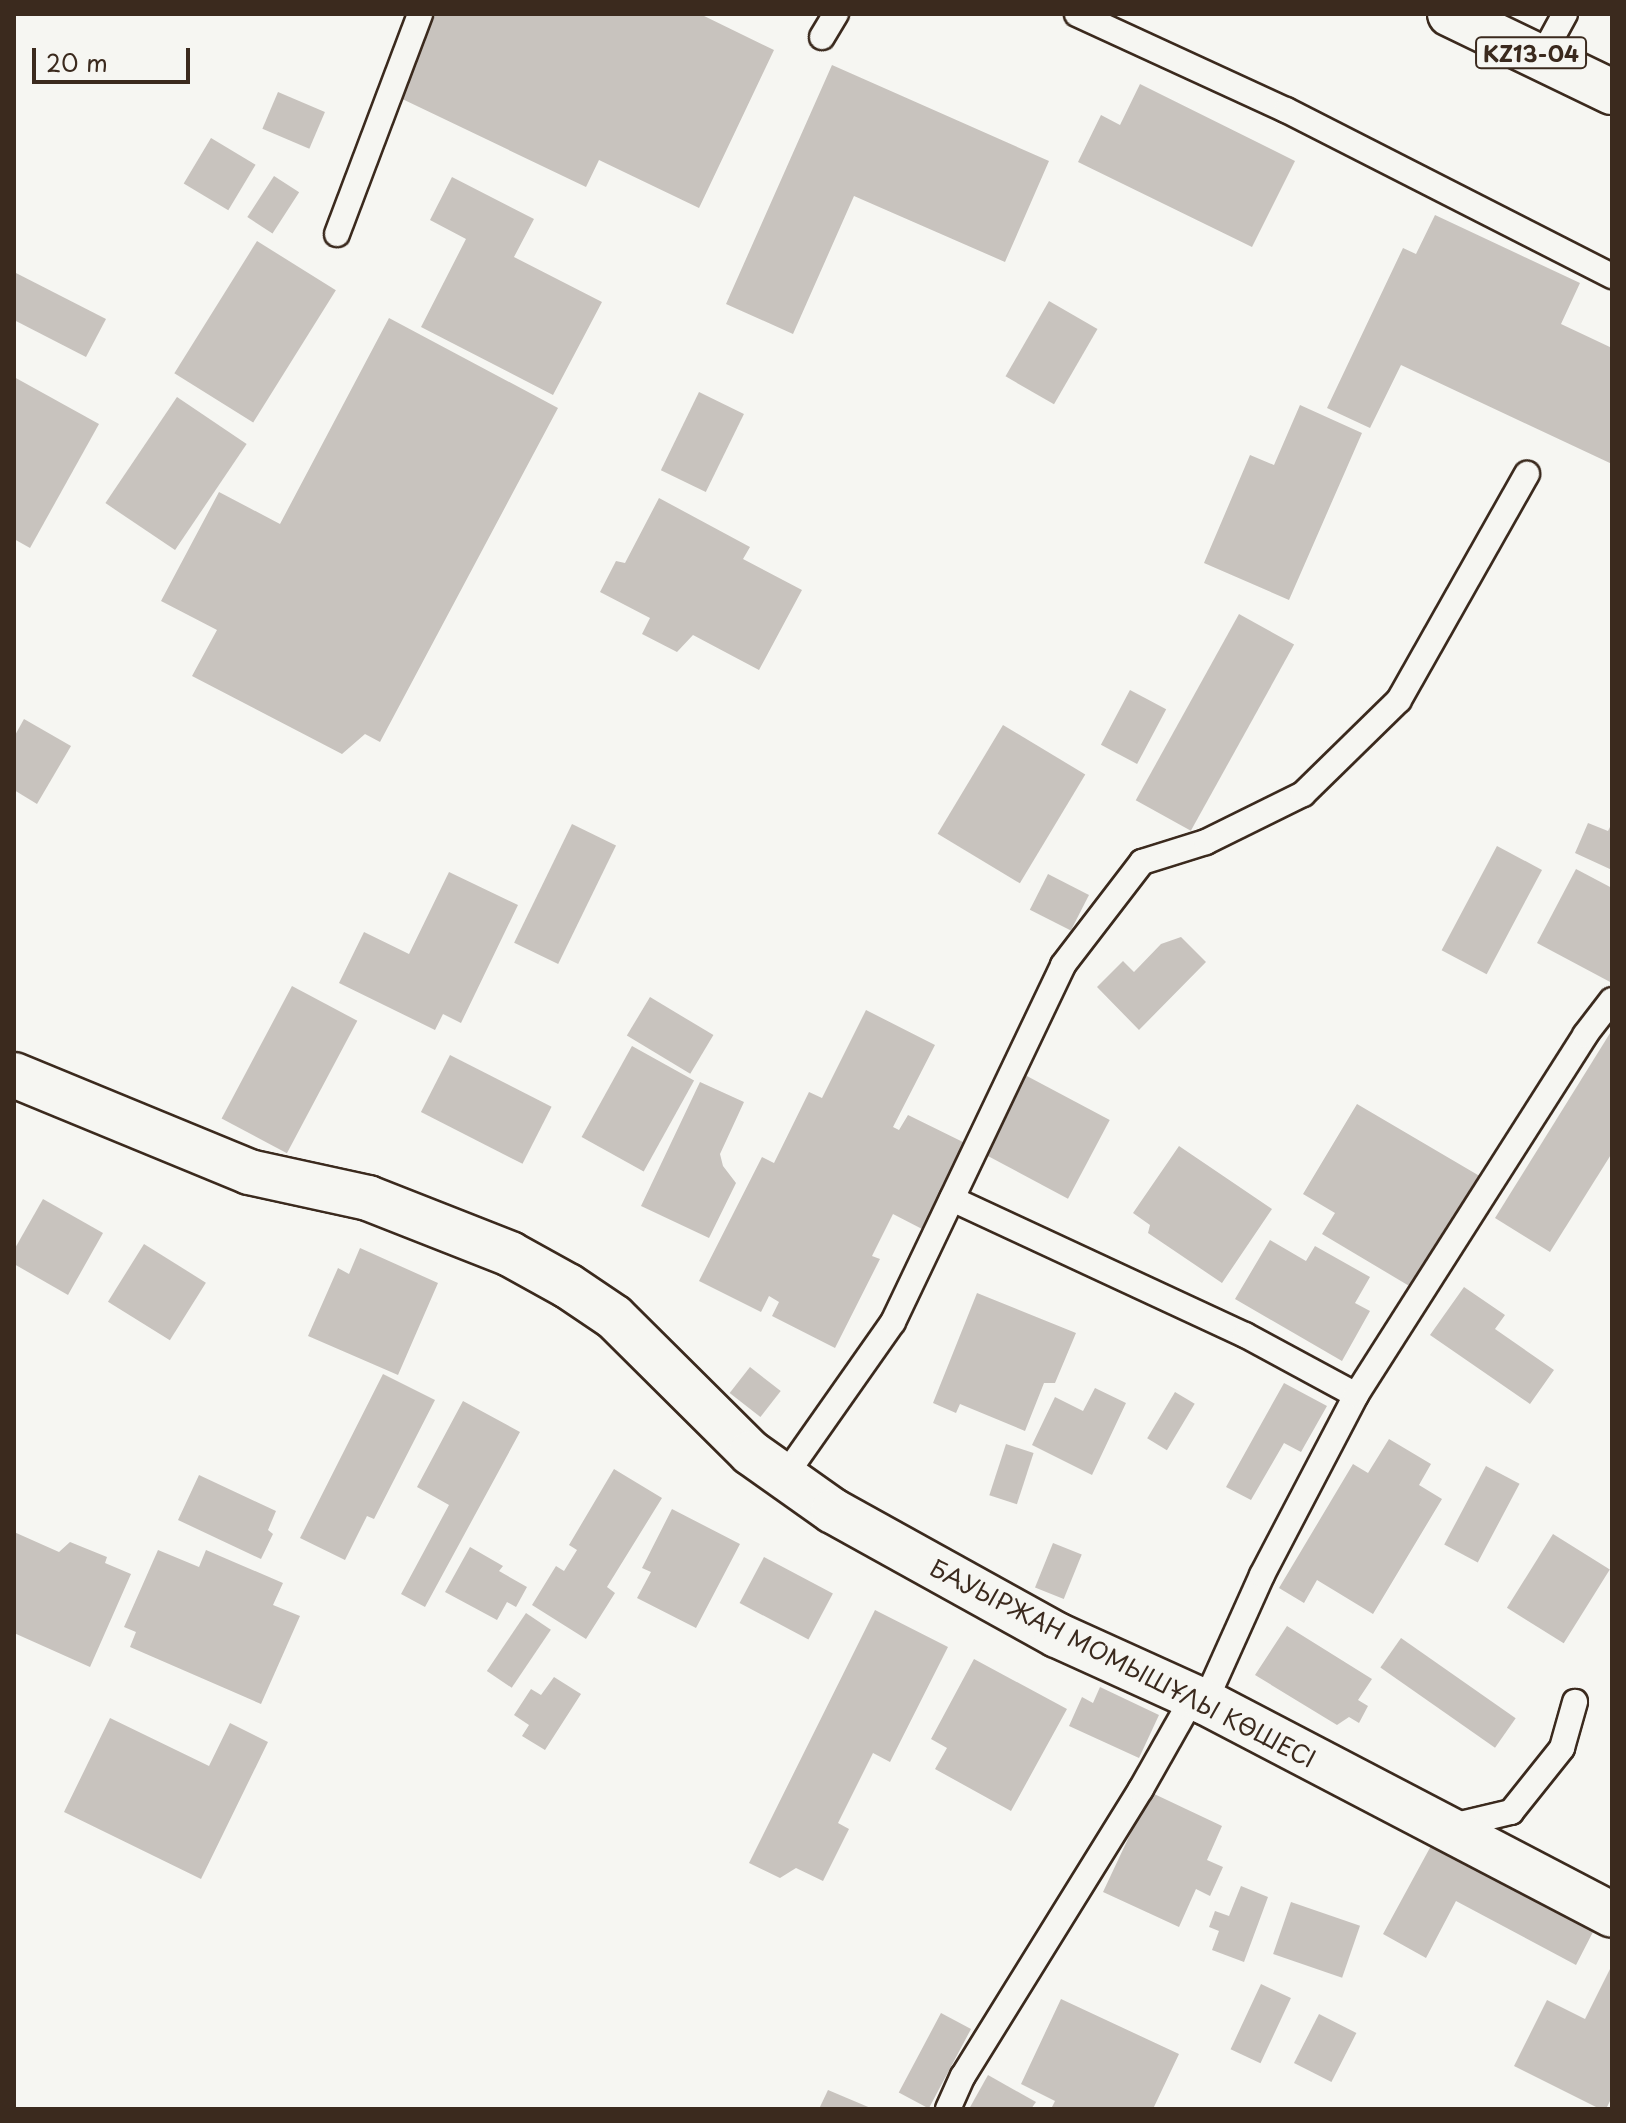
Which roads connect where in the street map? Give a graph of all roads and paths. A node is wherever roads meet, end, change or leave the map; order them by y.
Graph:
1 (420, 14) edge
2 (836, 14) edge
3 (1077, 14) edge
4 (1450, 14) edge
5 (1565, 14) edge
6 (822, 37) dead end
7 (1541, 58) junction
8 (1612, 92) edge
9 (337, 234) dead end
10 (1612, 276) edge
11 (1527, 474) dead end
12 (1612, 1000) edge
13 (14, 1075) edge
14 (952, 1199) junction
15 (1356, 1395) junction
16 (784, 1477) junction
17 (1199, 1699) junction
18 (1575, 1702) dead end
19 (1442, 1828) junction
20 (1612, 1915) edge
21 (948, 2109) edge

1 - 9 lane
2 - 6 lane
3 - 10 lane
4 - 7 street, KZ13-04
5 - 7 lane
7 - 8 street, KZ13-04
11 - 14 lane
12 - 15 lane
13 - 16 street, БАУЫРЖАН МОМЫШҰЛЫ КӨШЕСІ
14 - 15 lane
14 - 16 lane
15 - 17 lane
16 - 17 street, БАУЫРЖАН МОМЫШҰЛЫ КӨШЕСІ
17 - 19 street, БАУЫРЖАН МОМЫШҰЛЫ КӨШЕСІ
17 - 21 lane
18 - 19 lane
19 - 20 street, БАУЫРЖАН МОМЫШҰЛЫ КӨШЕСІ

